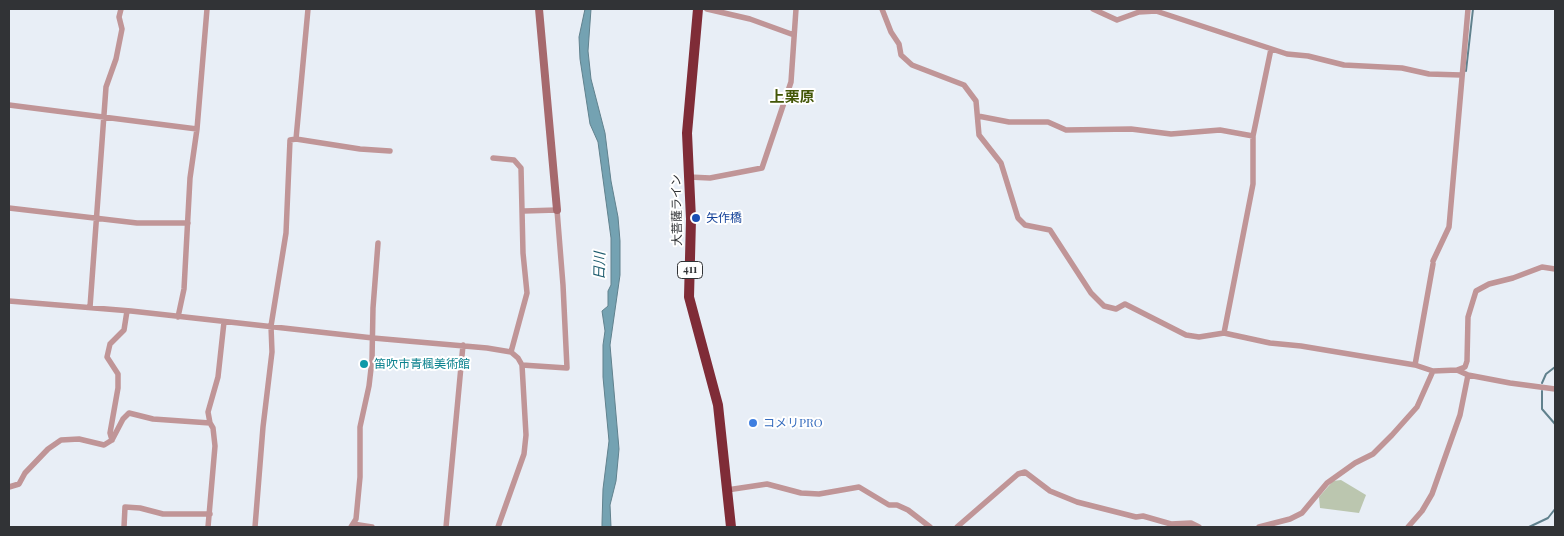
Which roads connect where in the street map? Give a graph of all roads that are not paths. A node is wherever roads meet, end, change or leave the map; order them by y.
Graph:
1 (121, 9) edge
2 (208, 9) edge
3 (308, 9) edge
4 (538, 9) edge
5 (698, 9) edge
6 (707, 9) edge
7 (796, 9) edge
8 (882, 9) edge
9 (1093, 9) edge
10 (1468, 9) edge
11 (794, 35) junction
12 (1271, 49) junction
13 (1461, 75) junction
14 (9, 105) edge
15 (978, 116) junction
16 (104, 118) junction
17 (197, 129) junction
18 (1253, 136) junction
19 (296, 139) junction
20 (390, 150) dead end
21 (493, 158) dead end
22 (689, 177) junction
23 (9, 208) edge
24 (557, 210) junction
25 (524, 211) junction
26 (95, 217) junction
27 (188, 223) junction
28 (378, 243) dead end
29 (1555, 269) edge
30 (9, 301) edge
31 (90, 307) junction
32 (127, 311) junction
33 (178, 317) junction
34 (224, 322) junction
35 (270, 326) junction
36 (1224, 332) junction
37 (373, 338) junction
38 (463, 345) junction
39 (511, 352) junction
40 (522, 365) junction
41 (1415, 365) junction
42 (1457, 370) junction
43 (1433, 371) junction
44 (1468, 375) junction
45 (1555, 389) edge
46 (210, 423) junction
47 (112, 440) junction
48 (9, 487) edge
49 (728, 490) junction
50 (210, 514) junction
51 (352, 526) edge
52 (124, 527) edge
53 (208, 527) edge
54 (255, 527) edge
55 (372, 527) edge
56 (446, 527) edge
57 (498, 527) edge
58 (731, 527) edge
59 (930, 527) edge
60 (956, 527) edge
61 (1199, 527) edge
62 (1258, 527) edge
63 (1408, 527) edge

1 - 16 street
2 - 17 street
3 - 19 street
4 - 24 street
5 - 22 highway, 大菩薩ライン / 411
6 - 11 street
7 - 11 street
8 - 15 street
9 - 12 street
10 - 13 street
11 - 22 street
12 - 13 street
12 - 18 street
13 - 41 street
14 - 16 street
15 - 18 street
15 - 36 street
16 - 17 street
16 - 26 street
17 - 27 street
18 - 36 street
19 - 20 street
19 - 35 street
21 - 25 street
22 - 49 highway, 大菩薩ライン / 411
23 - 26 street
24 - 25 street
24 - 40 street
25 - 39 street
26 - 27 street
26 - 31 street
27 - 33 street
28 - 37 street
29 - 42 street
30 - 31 street
31 - 32 street
32 - 33 street
32 - 47 street
33 - 34 street
34 - 35 street
34 - 46 street
35 - 37 street
35 - 54 street
36 - 41 street
37 - 38 street
37 - 51 street
38 - 39 street
38 - 56 street
39 - 40 street
40 - 57 street
41 - 43 street
42 - 43 street
42 - 44 street
43 - 62 street
44 - 45 street
44 - 63 street
46 - 47 street
46 - 50 street
47 - 48 street
49 - 58 highway, 大菩薩ライン / 411
49 - 59 street
50 - 52 street
50 - 53 street
51 - 55 street
60 - 61 street

